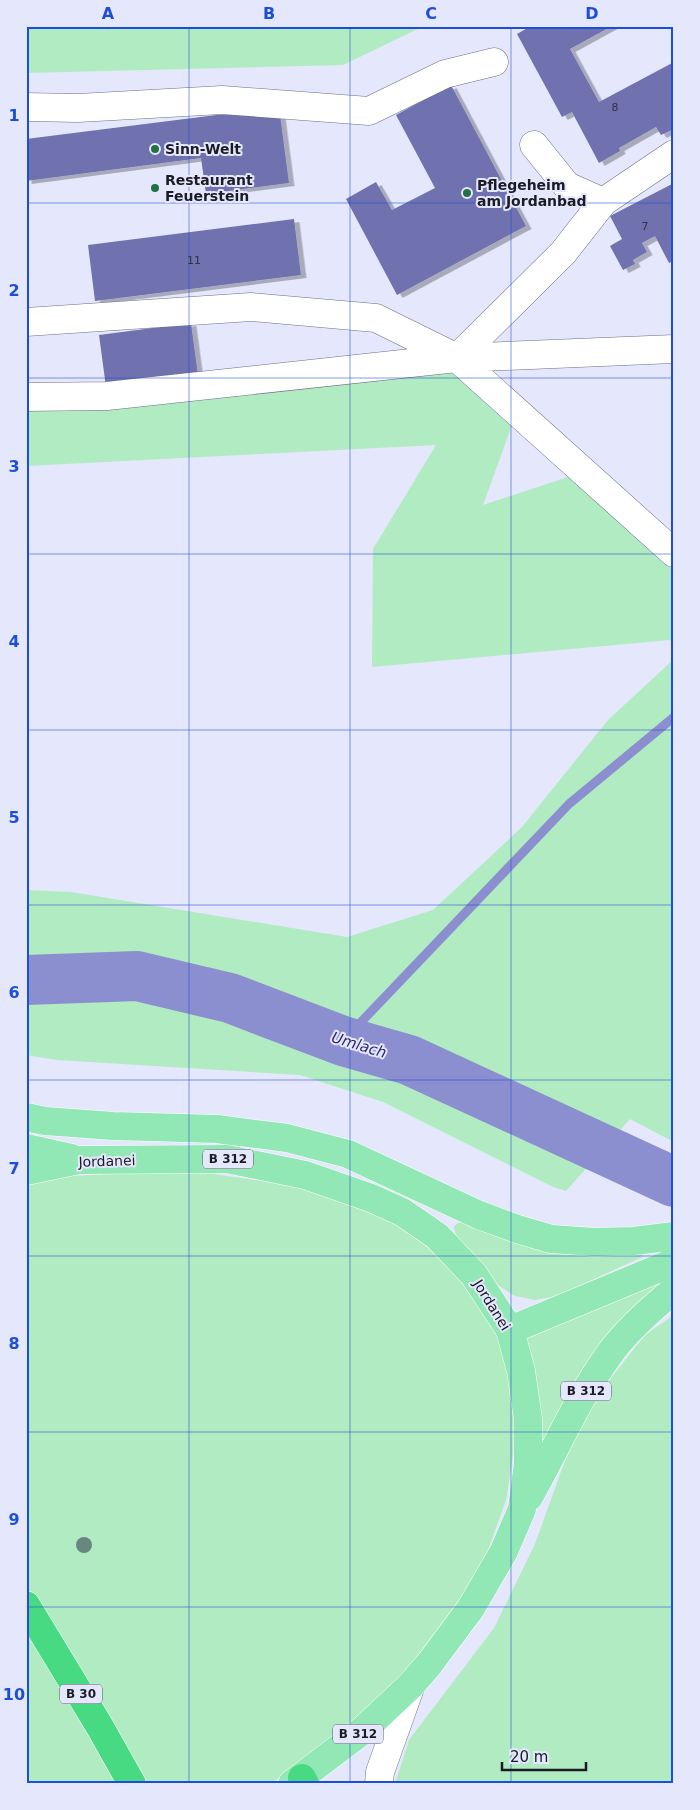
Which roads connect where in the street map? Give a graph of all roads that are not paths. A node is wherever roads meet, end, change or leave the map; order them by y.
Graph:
1 (494, 62) dead end
2 (26, 107) edge
3 (534, 146) dead end
4 (674, 154) edge
5 (603, 202) junction
6 (26, 322) edge
7 (674, 349) edge
8 (457, 358) junction
9 (26, 397) edge
10 (674, 553) edge
11 (26, 1117) edge
12 (26, 1148) edge
13 (79, 1160) junction
14 (26, 1171) edge
15 (674, 1236) edge
16 (674, 1262) edge
17 (674, 1290) edge
18 (510, 1330) junction
19 (522, 1509) junction
20 (26, 1605) edge
21 (411, 1685) junction
22 (300, 1782) edge
23 (132, 1784) edge
24 (379, 1784) edge

1 - 2 lane
3 - 5 lane
4 - 5 lane
5 - 8 lane
6 - 8 lane
7 - 8 lane
8 - 9 lane
8 - 10 lane
11 - 15 main road
12 - 13 main road
13 - 14 main road, Jordanei / B 312
13 - 18 main road, Jordanei / B 312
16 - 18 main road
17 - 19 main road, B 312
18 - 19 main road, Jordanei / B 312
19 - 21 main road, Jordanei / B 312
20 - 23 highway, B 30
21 - 22 main road, Jordanei / B 312
21 - 24 lane

